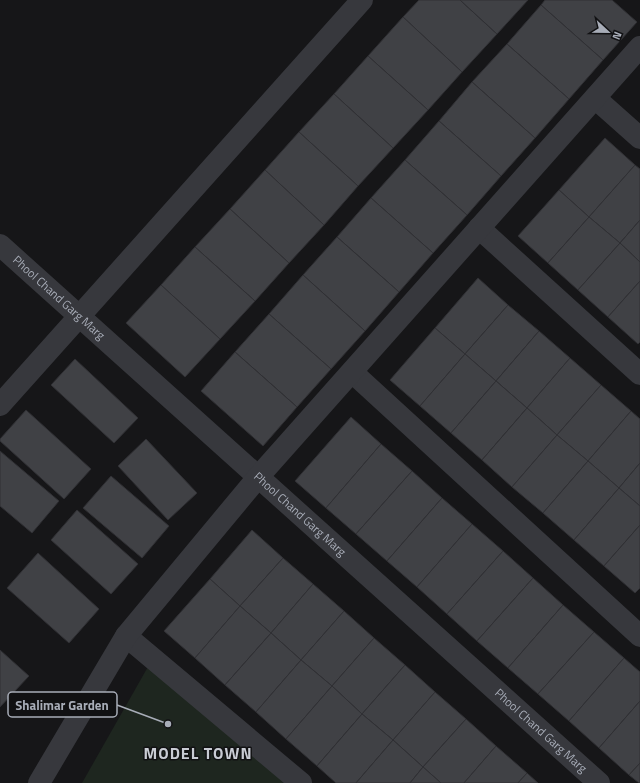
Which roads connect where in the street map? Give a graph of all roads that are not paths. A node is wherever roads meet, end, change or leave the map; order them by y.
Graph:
1 (362, 0) edge
2 (640, 47) edge
3 (595, 98) junction
4 (640, 138) edge
5 (480, 228) junction
6 (0, 245) edge
7 (80, 316) junction
8 (352, 372) junction
9 (640, 374) edge
10 (0, 405) edge
11 (259, 476) junction
12 (126, 636) junction
13 (640, 636) edge
14 (39, 783) edge
15 (301, 783) edge
16 (599, 783) edge

1 - 7 street
2 - 3 street
3 - 4 street
3 - 5 street
5 - 8 street
5 - 9 street
6 - 7 street, Phool Chand Garg Marg
7 - 10 street
7 - 11 street, Phool Chand Garg Marg
8 - 11 street
8 - 13 street
11 - 12 street
11 - 16 street, Phool Chand Garg Marg
12 - 14 street
12 - 15 street

